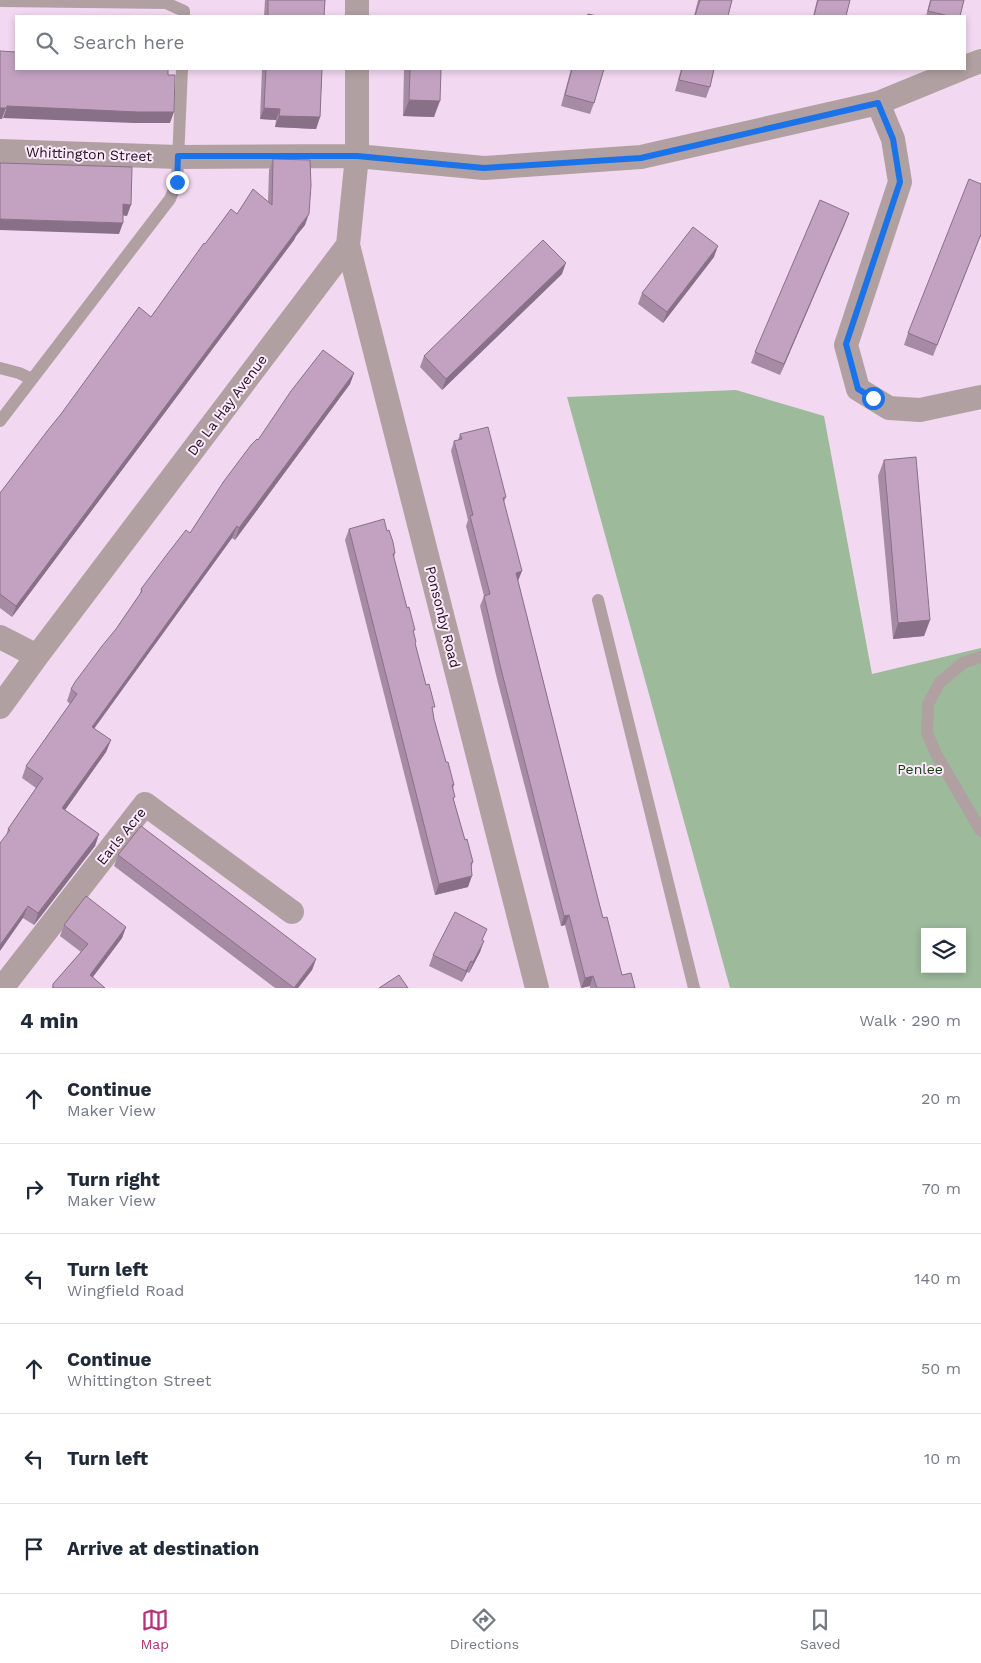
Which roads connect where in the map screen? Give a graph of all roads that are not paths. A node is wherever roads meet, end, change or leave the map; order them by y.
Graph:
1 (357, 0) edge
2 (0, 2) edge
3 (184, 15) edge
4 (357, 15) edge
5 (981, 60) edge
6 (966, 67) edge
7 (182, 70) edge
8 (357, 70) edge
9 (959, 70) edge
10 (878, 103) junction
11 (0, 151) edge
12 (178, 156) junction
13 (357, 156) junction
14 (348, 245) junction
15 (0, 368) edge
16 (32, 379) junction
17 (981, 397) edge
18 (0, 421) edge
19 (598, 600) dead end
20 (0, 637) edge
21 (37, 656) junction
22 (981, 657) edge
23 (0, 707) edge
24 (981, 831) edge
25 (292, 912) dead end
26 (2, 988) edge
27 (536, 988) edge
28 (694, 988) edge

1 - 4 street
2 - 3 lane
5 - 6 street
7 - 12 lane
8 - 13 street
9 - 10 street, Whittington Street
10 - 13 street, Whittington Street
10 - 17 street
11 - 12 street, Whittington Street
12 - 13 street, Whittington Street
12 - 16 lane
13 - 14 street
14 - 21 street, De La Hay Avenue
14 - 27 street, Ponsonby Road
15 - 16 lane
16 - 18 lane
19 - 28 lane
20 - 21 street
21 - 23 street, De La Hay Avenue
22 - 24 lane
25 - 26 street, Earls Acre

